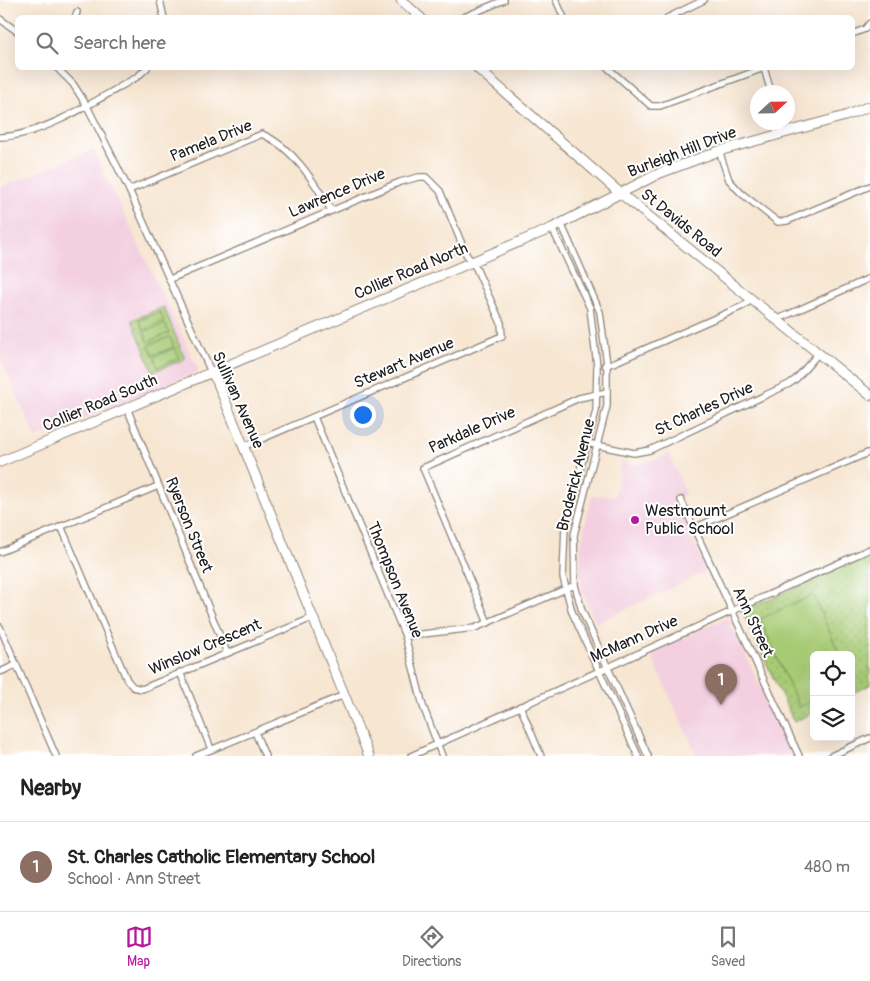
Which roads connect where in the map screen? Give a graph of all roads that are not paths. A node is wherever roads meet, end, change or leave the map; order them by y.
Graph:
1 (160, 0) edge
2 (401, 0) edge
3 (504, 0) edge
4 (556, 0) edge
5 (704, 0) edge
6 (490, 3) edge
7 (163, 15) edge
8 (418, 15) edge
9 (468, 15) edge
10 (563, 15) edge
11 (673, 15) edge
12 (0, 19) edge
13 (870, 24) edge
14 (15, 30) edge
15 (855, 33) edge
16 (59, 70) edge
17 (145, 70) edge
18 (480, 70) edge
19 (610, 70) edge
20 (759, 70) edge
21 (765, 70) edge
22 (769, 85) edge
23 (87, 106) junction
24 (870, 106) edge
25 (781, 130) edge
26 (782, 133) junction
27 (0, 136) edge
28 (719, 151) junction
29 (870, 186) edge
30 (129, 190) junction
31 (620, 193) junction
32 (331, 210) junction
33 (561, 223) junction
34 (552, 228) junction
35 (472, 262) junction
36 (870, 278) edge
37 (170, 279) junction
38 (751, 300) junction
39 (776, 320) junction
40 (818, 354) junction
41 (606, 364) junction
42 (597, 366) junction
43 (211, 372) junction
44 (597, 392) junction
45 (607, 392) junction
46 (870, 395) edge
47 (127, 408) junction
48 (314, 417) junction
49 (587, 443) junction
50 (597, 446) junction
51 (242, 447) junction
52 (870, 452) edge
53 (0, 462) edge
54 (158, 486) junction
55 (681, 500) dead end
56 (62, 526) junction
57 (694, 528) junction
58 (870, 549) edge
59 (0, 552) edge
60 (575, 585) junction
61 (565, 588) junction
62 (732, 610) junction
63 (312, 618) junction
64 (488, 623) junction
65 (0, 627) edge
66 (405, 636) junction
67 (227, 653) junction
68 (16, 665) junction
69 (607, 666) junction
70 (598, 670) junction
71 (0, 672) edge
72 (180, 672) junction
73 (344, 695) junction
74 (520, 706) junction
75 (255, 732) junction
76 (870, 738) edge
77 (437, 744) junction
78 (211, 749) junction
79 (56, 756) edge
80 (196, 756) edge
81 (265, 756) edge
82 (369, 756) edge
83 (411, 756) edge
84 (442, 756) edge
85 (541, 756) edge
86 (638, 756) edge
87 (648, 756) edge
88 (799, 756) edge
89 (831, 756) edge

1 - 7 street
2 - 8 main road
3 - 6 street
4 - 10 street
5 - 11 street
6 - 9 street
12 - 14 street
13 - 15 street
16 - 23 street, Sullivan Avenue
17 - 23 street
18 - 31 main road, St Davids Road
19 - 20 street
21 - 22 street
23 - 27 street
23 - 30 street, Sullivan Avenue
24 - 26 main road, Burleigh Hill Drive
25 - 26 street
26 - 28 main road, Burleigh Hill Drive
28 - 29 street
28 - 31 main road, Burleigh Hill Drive
30 - 32 street, Pamela Drive
30 - 37 street, Sullivan Avenue
31 - 33 main road, Collier Road North
31 - 38 main road, St Davids Road
32 - 35 street, Lawrence Drive
32 - 37 street, Lawrence Drive
33 - 34 main road, Collier Road North
33 - 41 street, Broderick Avenue
34 - 35 main road, Collier Road North
34 - 42 street, Broderick Avenue
35 - 43 main road, Collier Road North
35 - 48 street, Stewart Avenue
36 - 39 street
37 - 43 street, Sullivan Avenue
38 - 39 main road, St Davids Road
38 - 41 street
39 - 40 main road, St Davids Road
40 - 46 main road, St Davids Road
40 - 50 street, St Charles Drive
41 - 42 street
41 - 45 street, Broderick Avenue
42 - 44 street, Broderick Avenue
43 - 47 main road, Collier Road South
43 - 51 main road, Sullivan Avenue
44 - 45 street, Parkdale Drive
44 - 49 street, Broderick Avenue
44 - 64 street, Parkdale Drive
45 - 50 street, Broderick Avenue
47 - 53 main road, Collier Road South
47 - 54 street, Ryerson Street
48 - 51 street, Stewart Avenue
48 - 66 street, Thompson Avenue
49 - 50 street, St Charles Drive
49 - 61 street, Broderick Avenue
50 - 60 street, Broderick Avenue
51 - 63 main road, Sullivan Avenue
52 - 57 street
54 - 56 street
54 - 67 street, Ryerson Street
55 - 57 street, Ann Street
56 - 59 street
56 - 72 street, Winslow Crescent
57 - 62 street, Ann Street
58 - 62 street, McMann Drive
60 - 61 street
60 - 69 street, Broderick Avenue
61 - 64 street
61 - 70 street, Broderick Avenue
62 - 69 street, McMann Drive
62 - 88 street, Ann Street
63 - 67 street, Winslow Crescent
63 - 73 main road, Sullivan Avenue
64 - 66 street
65 - 68 street
66 - 77 street, Thompson Avenue
67 - 72 street, Winslow Crescent
68 - 71 street
68 - 79 street
69 - 70 street, McMann Drive
69 - 87 street, Broderick Avenue
70 - 74 street, McMann Drive
70 - 86 street, Broderick Avenue
72 - 78 street
73 - 75 street
73 - 82 main road, Sullivan Avenue
74 - 77 street, McMann Drive
74 - 85 street
75 - 78 street
75 - 81 street
76 - 89 street
77 - 83 street, McMann Drive
77 - 84 street, Thompson Avenue
78 - 80 street

